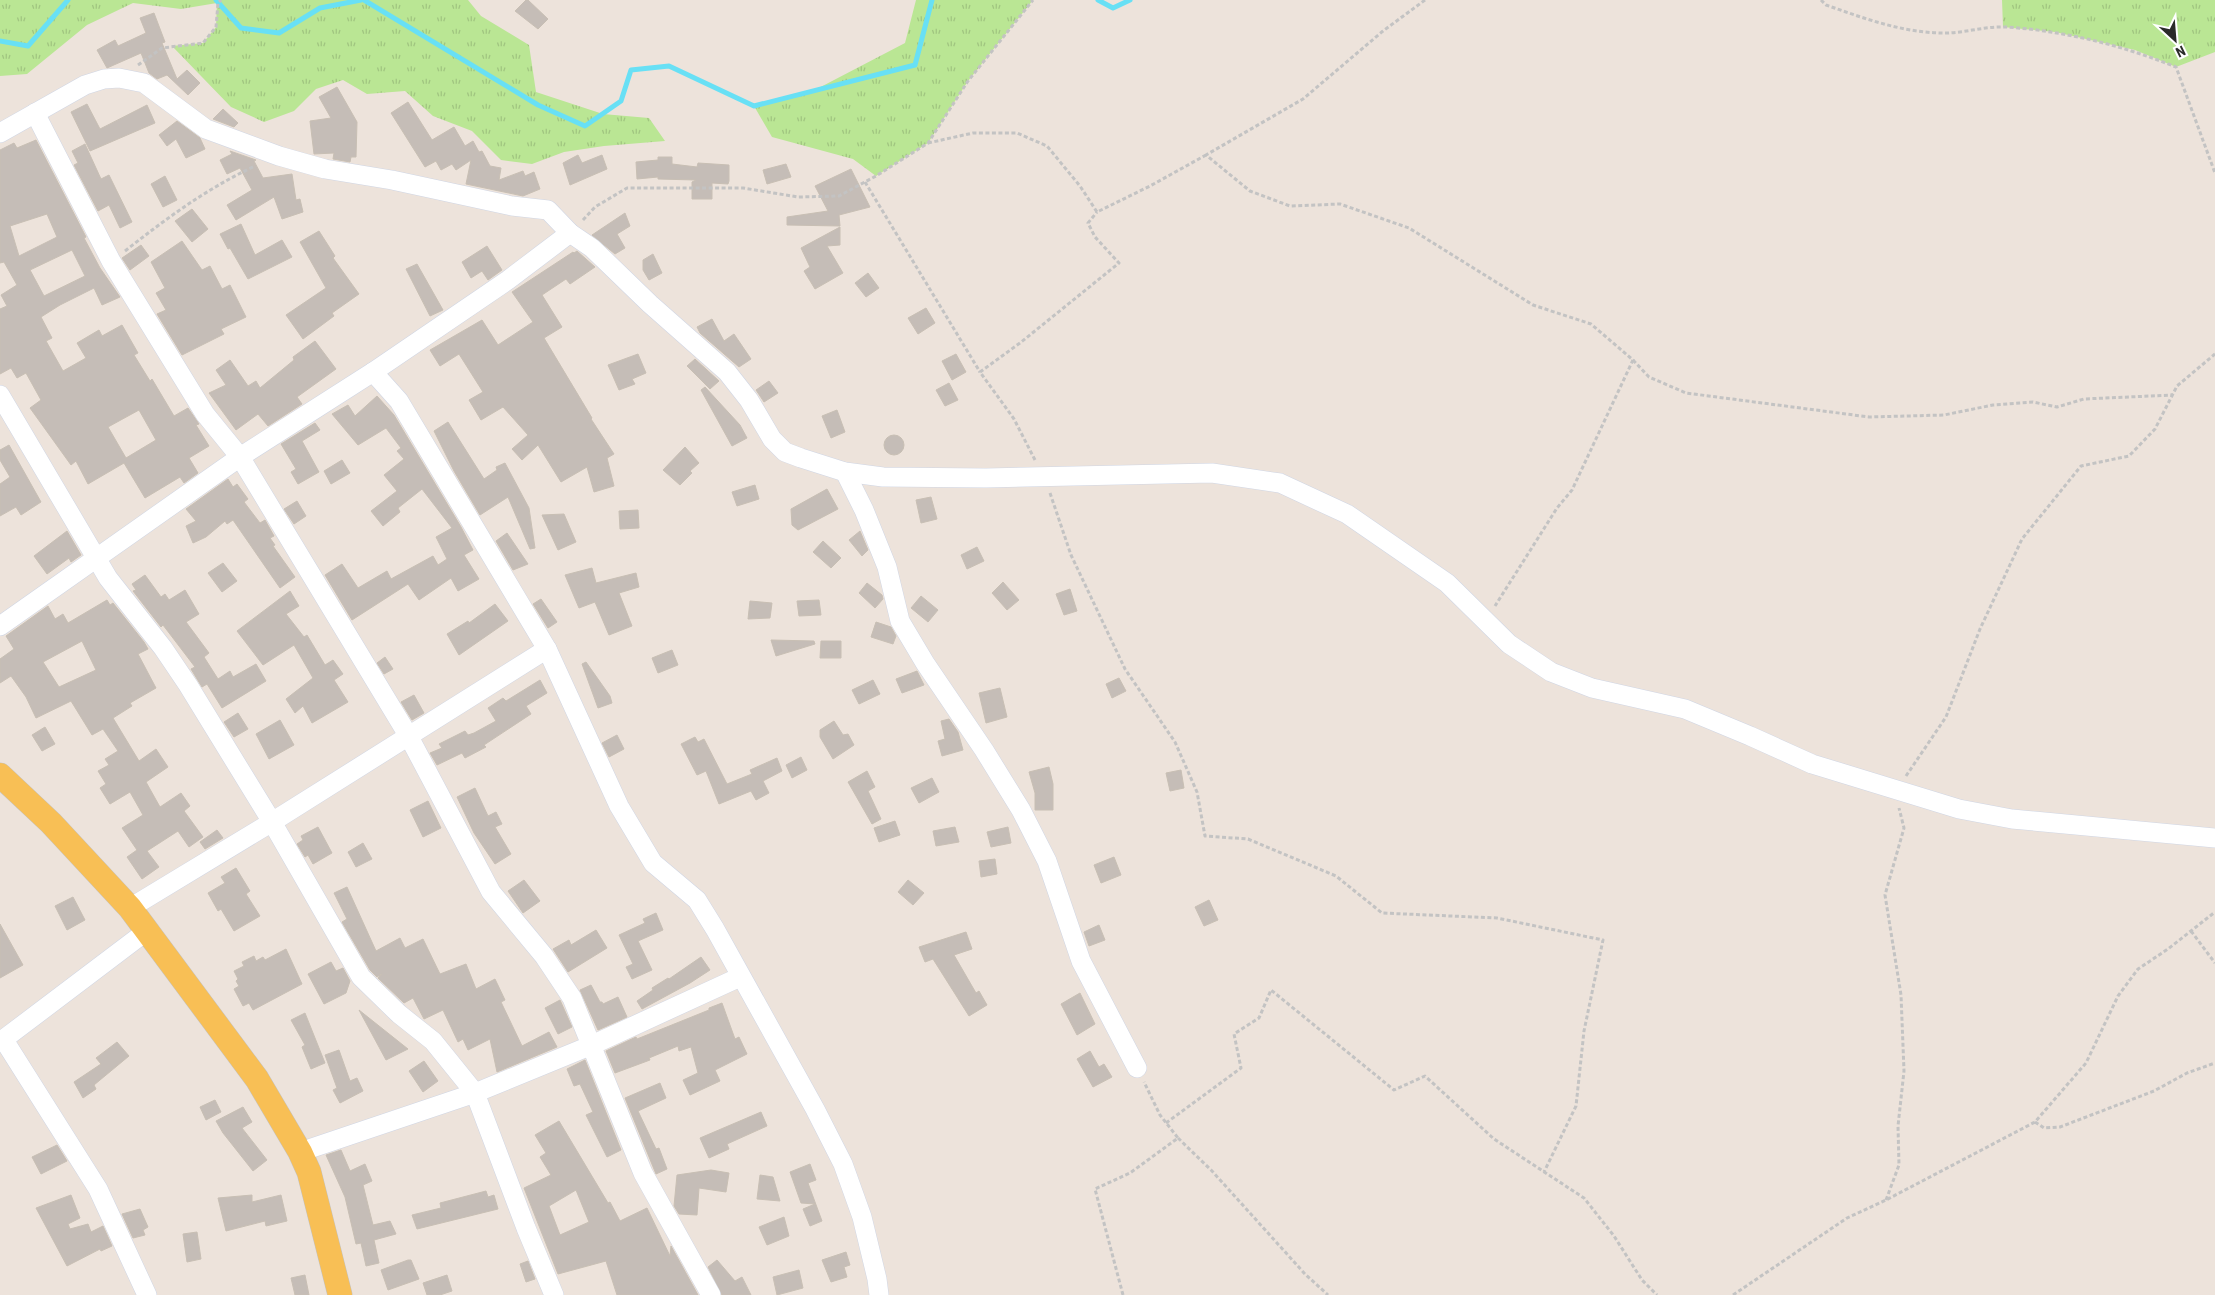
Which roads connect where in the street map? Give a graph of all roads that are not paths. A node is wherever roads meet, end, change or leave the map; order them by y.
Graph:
1 (35, 113) junction
2 (0, 133) edge
3 (570, 233) junction
4 (373, 372) junction
5 (0, 395) edge
6 (240, 457) junction
7 (845, 472) junction
8 (98, 559) junction
9 (0, 626) edge
10 (546, 649) junction
11 (408, 735) junction
12 (0, 775) edge
13 (272, 822) junction
14 (2215, 838) edge
15 (130, 908) junction
16 (148, 930) junction
17 (740, 977) junction
18 (2, 1041) edge
19 (592, 1045) junction
20 (1137, 1068) road end
21 (475, 1093) junction
22 (300, 1152) junction
23 (337, 1294) edge
24 (147, 1295) edge
25 (554, 1295) edge
26 (712, 1295) edge
27 (879, 1295) edge

1 - 2 street
1 - 3 street
1 - 6 street
3 - 4 street
3 - 7 street
4 - 6 street
4 - 10 street
5 - 8 street
6 - 8 street
6 - 11 street
7 - 14 street
7 - 20 street
8 - 9 street
8 - 13 street
10 - 11 street
10 - 17 street
11 - 13 street
11 - 19 street
12 - 15 main road
13 - 15 street
13 - 21 street
15 - 16 main road
16 - 18 street
16 - 22 main road
17 - 19 street
17 - 27 street
18 - 24 street
19 - 21 street
19 - 26 street
21 - 22 street
21 - 25 street
22 - 23 main road

